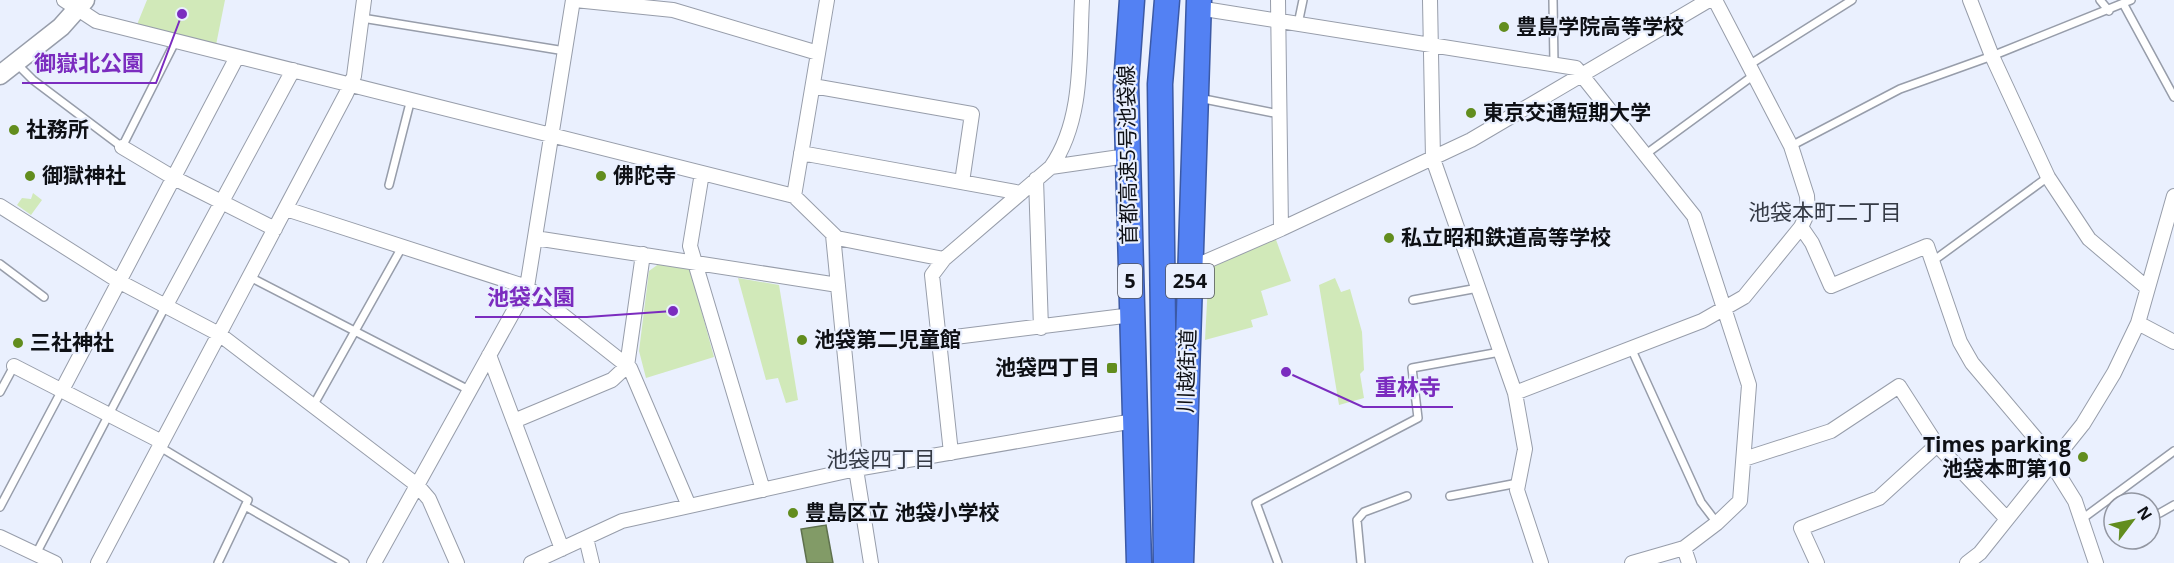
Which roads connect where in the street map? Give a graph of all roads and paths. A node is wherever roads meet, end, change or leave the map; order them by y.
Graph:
1 (364, 0) edge
2 (574, 0) edge
3 (827, 0) edge
4 (1082, 0) edge
5 (1125, 0) edge
6 (1132, 0) edge
7 (1150, 0) edge
8 (1167, 0) edge
9 (1278, 0) edge
10 (1303, 0) edge
11 (1430, 0) edge
12 (1554, 0) edge
13 (1708, 0) edge
14 (1715, 0) edge
15 (1852, 0) edge
16 (1970, 0) edge
17 (2100, 0) edge
18 (2131, 0) edge
19 (75, 3) edge
20 (1193, 3) edge
21 (2124, 5) junction
22 (2109, 11) junction
23 (362, 18) junction
24 (1278, 21) junction
25 (1298, 24) junction
26 (175, 42) junction
27 (1430, 45) junction
28 (565, 51) junction
29 (818, 53) junction
30 (1992, 56) junction
31 (237, 57) junction
32 (16, 62) junction
33 (1554, 64) junction
34 (293, 70) junction
35 (1752, 70) junction
36 (0, 75) edge
37 (1583, 75) junction
38 (351, 84) junction
39 (813, 86) junction
40 (1195, 96) junction
41 (2174, 97) edge
42 (411, 99) junction
43 (1279, 114) junction
44 (552, 135) junction
45 (1791, 146) junction
46 (122, 147) junction
47 (801, 153) junction
48 (1646, 154) junction
49 (1120, 157) junction
50 (1433, 159) junction
51 (1051, 167) junction
52 (702, 173) junction
53 (2048, 177) junction
54 (174, 178) junction
55 (1036, 179) junction
56 (962, 182) junction
57 (388, 185) dead end
58 (1021, 193) junction
59 (794, 196) junction
60 (2174, 196) edge
61 (221, 201) junction
62 (0, 206) edge
63 (286, 209) junction
64 (1801, 227) junction
65 (1281, 229) junction
66 (275, 230) junction
67 (833, 235) junction
68 (535, 238) junction
69 (402, 247) junction
70 (644, 254) junction
71 (944, 259) junction
72 (1933, 261) junction
73 (697, 263) junction
74 (0, 264) edge
75 (1191, 268) junction
76 (250, 278) junction
77 (120, 282) junction
78 (838, 285) junction
79 (527, 287) junction
80 (2146, 287) junction
81 (1478, 288) junction
82 (44, 297) dead end
83 (1413, 300) dead end
84 (165, 307) junction
85 (1723, 309) junction
86 (1124, 316) junction
87 (2138, 322) junction
88 (1041, 328) junction
89 (356, 332) junction
90 (219, 334) junction
91 (939, 339) junction
92 (2174, 342) edge
93 (1631, 348) junction
94 (1500, 352) junction
95 (489, 355) junction
96 (14, 366) joint
97 (627, 366) junction
98 (62, 390) junction
99 (469, 390) junction
100 (0, 392) edge
101 (1515, 393) junction
102 (313, 406) junction
103 (108, 412) junction
104 (514, 421) junction
105 (1128, 422) junction
106 (161, 444) junction
107 (1937, 445) junction
108 (2174, 451) edge
109 (951, 453) junction
110 (1744, 459) junction
111 (2053, 462) junction
112 (856, 469) junction
113 (1518, 483) junction
114 (417, 484) junction
115 (763, 490) junction
116 (1407, 496) dead end
117 (1450, 496) dead end
118 (245, 506) junction
119 (0, 507) edge
120 (688, 507) junction
121 (2007, 519) junction
122 (2082, 519) junction
123 (1717, 523) junction
124 (0, 537) edge
125 (586, 538) junction
126 (1684, 548) junction
127 (562, 549) junction
128 (36, 554) junction
129 (55, 563) edge
130 (98, 563) edge
131 (218, 563) edge
132 (345, 563) edge
133 (374, 563) edge
134 (458, 563) edge
135 (531, 563) edge
136 (592, 563) edge
137 (871, 563) edge
138 (1129, 563) edge
139 (1141, 563) edge
140 (1167, 563) edge
141 (1181, 563) edge
142 (1278, 563) edge
143 (1361, 563) edge
144 (1540, 563) edge
145 (1632, 563) edge
146 (1689, 563) edge
147 (1817, 563) edge
148 (1967, 563) edge
149 (2096, 563) edge

1 - 23 street
2 - 28 street
2 - 29 street
3 - 29 street
4 - 51 street
5 - 49 highway
6 - 139 highway, 首都高速5号池袋線 / 5
7 - 139 highway
8 - 140 highway
9 - 24 street
10 - 25 lane
11 - 27 street
12 - 33 lane
13 - 37 street
14 - 35 street
15 - 35 lane
16 - 30 street
17 - 22 lane
18 - 21 lane
19 - 26 street
19 - 32 street
20 - 24 street
20 - 40 highway, 川越街道 / 254
20 - 140 highway
21 - 22 lane
21 - 41 lane
22 - 30 lane
23 - 28 lane
23 - 38 street
24 - 25 street
24 - 43 street
25 - 27 street
26 - 31 street
26 - 46 lane
27 - 33 street
27 - 50 street
28 - 44 street
29 - 39 street
30 - 45 lane
30 - 53 street
31 - 34 street
31 - 54 street
32 - 36 street
32 - 46 lane
33 - 37 street
34 - 38 street
34 - 61 street
35 - 45 street
35 - 48 lane
37 - 48 street
37 - 50 street
38 - 42 street
38 - 63 street
39 - 47 street
39 - 56 street
40 - 43 lane
40 - 75 highway, 川越街道 / 254
42 - 44 street
42 - 57 lane
43 - 65 street
44 - 52 street
44 - 68 street
45 - 64 street
46 - 54 street
47 - 56 street
47 - 59 street
48 - 85 street
49 - 51 street
49 - 86 highway
50 - 65 street
50 - 81 street
51 - 55 street
52 - 59 street
52 - 73 street
53 - 72 lane
53 - 80 street
54 - 61 street
54 - 77 street
55 - 58 street
55 - 88 street
56 - 58 street
58 - 71 street
59 - 67 street
60 - 80 street
61 - 66 street
61 - 84 street
62 - 77 street
63 - 66 street
63 - 69 street
64 - 72 street
64 - 85 street
65 - 75 street
66 - 76 street
67 - 71 street
67 - 78 street
68 - 70 street
68 - 79 street
69 - 79 street
69 - 89 lane
70 - 73 street
70 - 97 street
71 - 91 street
72 - 111 street
73 - 78 street
73 - 115 street
74 - 82 lane
75 - 141 highway, 川越街道 / 254
76 - 89 lane
76 - 90 street
77 - 84 street
77 - 98 street
78 - 112 street
79 - 95 street
79 - 97 street
80 - 87 street
81 - 83 lane
81 - 94 street
84 - 90 street
84 - 103 lane
85 - 93 street
85 - 110 street
86 - 88 street
86 - 105 highway
87 - 92 street
87 - 111 street
88 - 91 street
89 - 99 lane
89 - 102 lane
90 - 102 street
90 - 106 street
91 - 109 street
93 - 101 street
93 - 123 lane
94 - 101 street
94 - 142 lane
95 - 99 street
95 - 104 street
96 - 98 street
96 - 100 lane
97 - 104 street
97 - 120 street
98 - 103 street
98 - 119 lane
99 - 114 street
101 - 113 street
102 - 114 street
103 - 106 street
103 - 128 lane
104 - 127 street
105 - 109 street
105 - 138 highway
106 - 118 lane
106 - 130 street
107 - 110 street
107 - 121 street
107 - 147 street
108 - 122 lane
109 - 112 street
110 - 123 street
111 - 121 street
111 - 122 street
112 - 115 street
112 - 137 street
113 - 117 lane
113 - 144 street
114 - 133 street
114 - 134 street
115 - 120 street
116 - 143 lane
118 - 131 lane
118 - 132 lane
120 - 125 street
121 - 148 street
122 - 149 street
123 - 126 street
124 - 128 street
125 - 127 street
125 - 136 street
126 - 145 street
126 - 146 street
127 - 135 street
128 - 129 street

